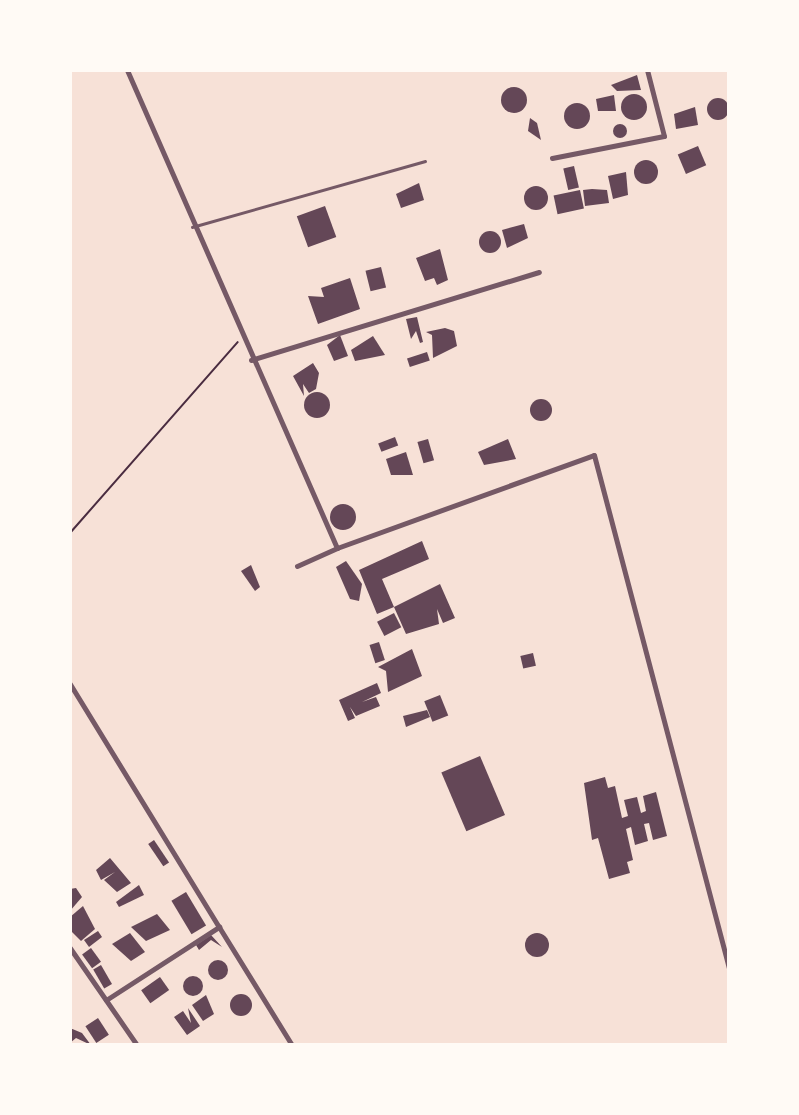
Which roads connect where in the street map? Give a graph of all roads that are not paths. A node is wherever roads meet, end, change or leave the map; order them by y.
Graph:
1 (127, 70) edge
2 (647, 70) edge
3 (552, 158) dead end
4 (425, 161) dead end
5 (192, 227) junction
6 (539, 272) dead end
7 (251, 360) junction
8 (337, 548) junction
9 (297, 566) dead end
10 (70, 684) edge
11 (219, 927) junction
12 (70, 948) edge
13 (73, 957) edge
14 (729, 968) edge
15 (106, 1000) junction
16 (137, 1045) edge
17 (292, 1045) edge

1 - 5 street
2 - 3 street
4 - 5 lane
5 - 7 street
6 - 7 street
7 - 8 street
8 - 9 street
8 - 14 street
10 - 11 street
11 - 15 street
11 - 17 street
12 - 13 street
13 - 15 street
15 - 16 street

